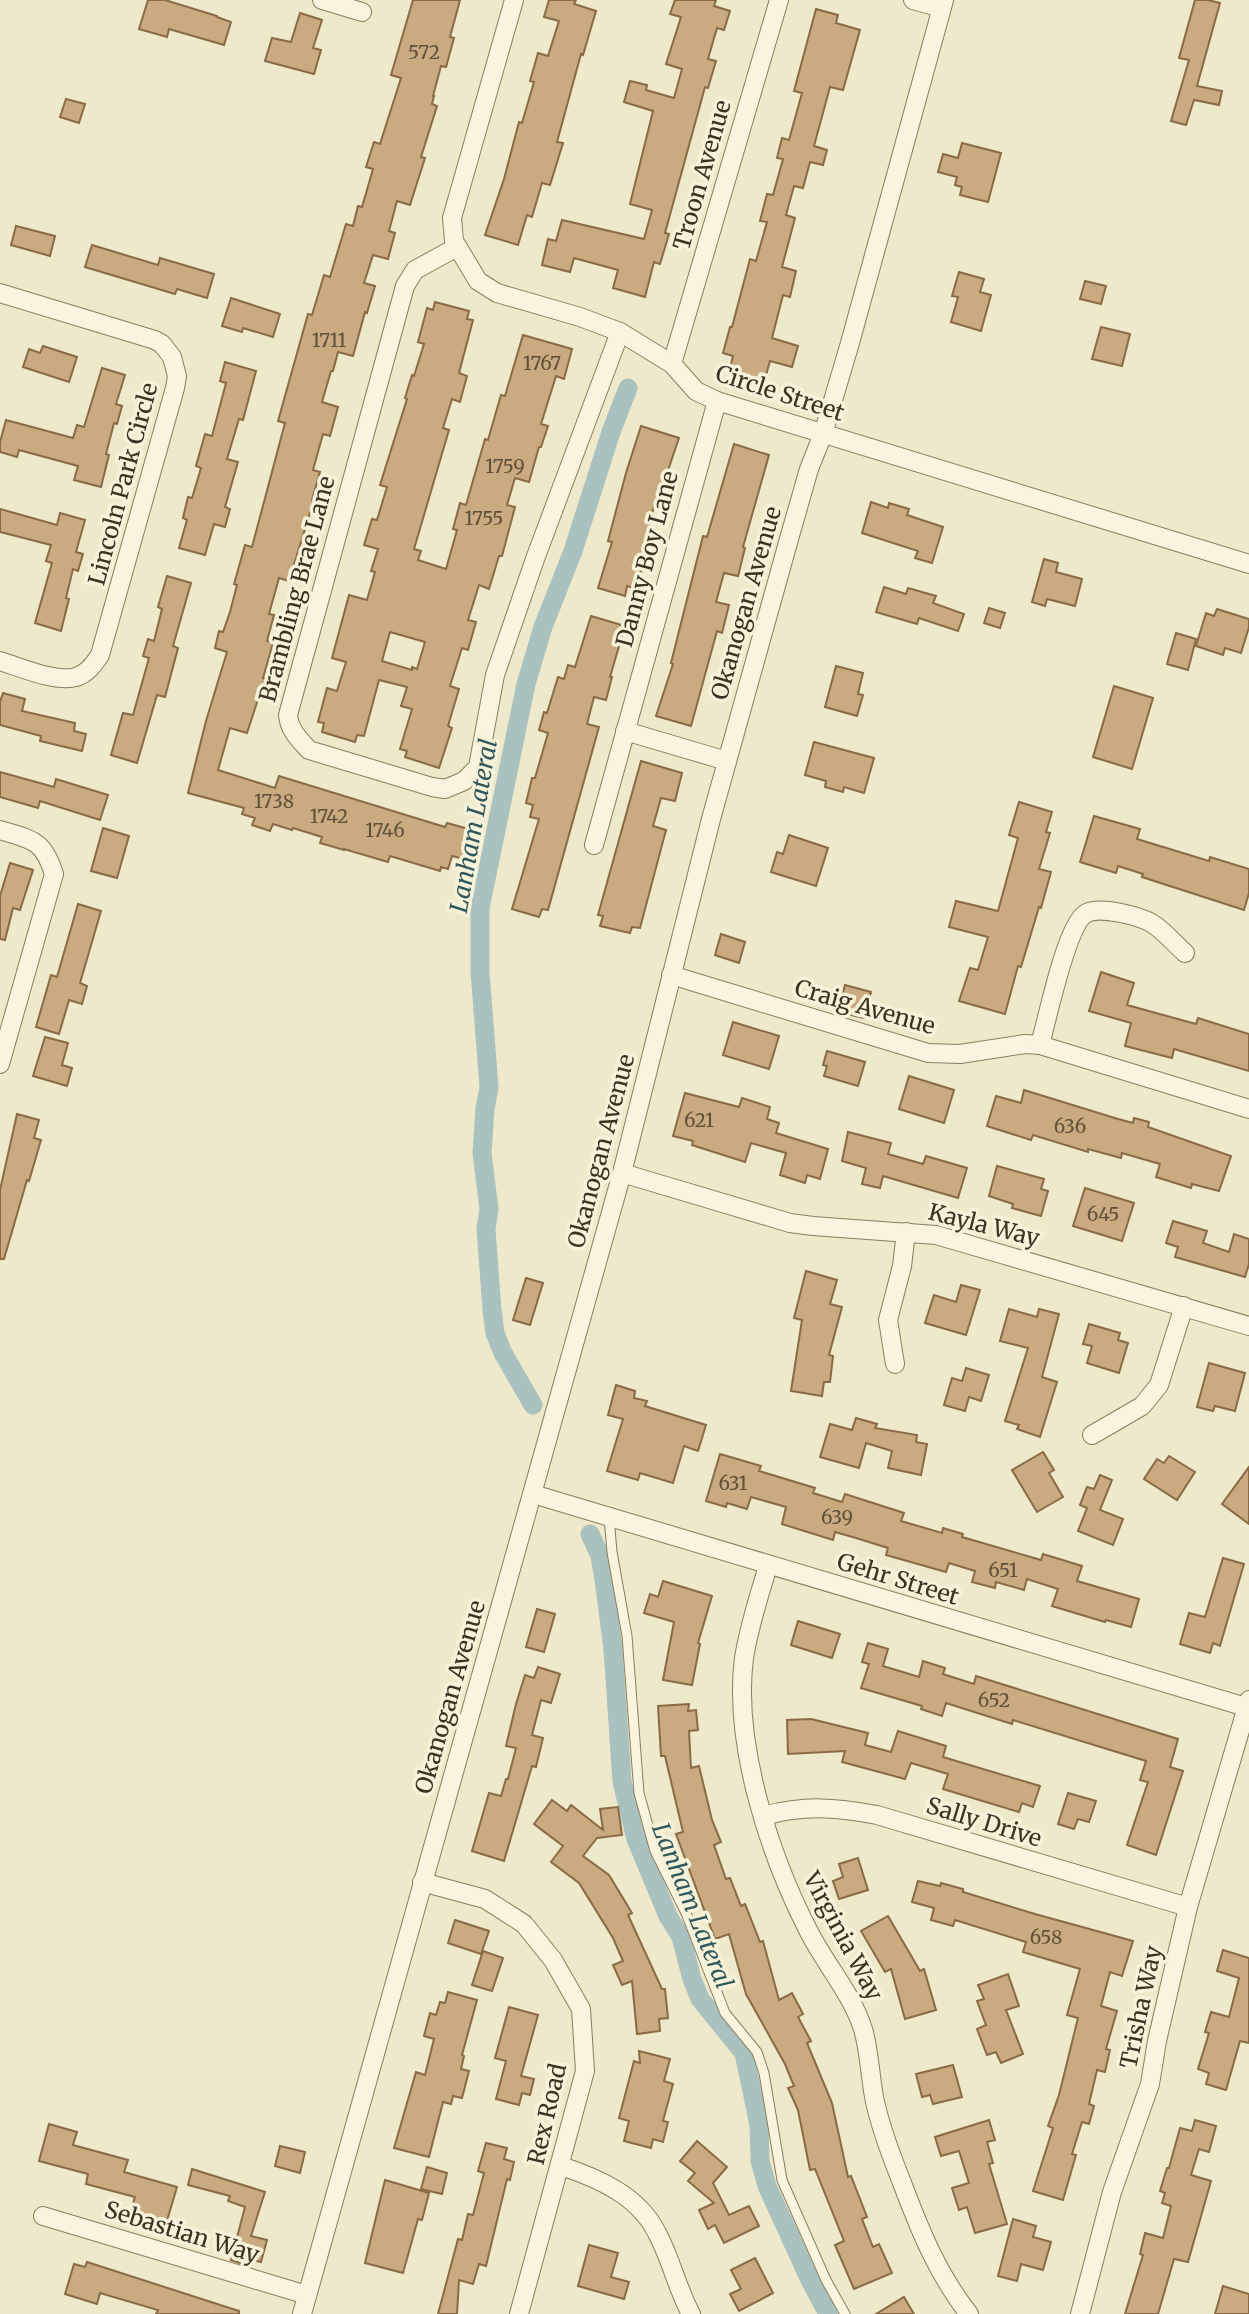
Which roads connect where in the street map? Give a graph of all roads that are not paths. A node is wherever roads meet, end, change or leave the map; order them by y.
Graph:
1 (322, 0) edge
2 (514, 0) edge
3 (779, 0) edge
4 (913, 0) edge
5 (943, 4) edge
6 (362, 12) dead end
7 (457, 247) junction
8 (0, 293) edge
9 (620, 332) junction
10 (672, 364) junction
11 (717, 401) junction
12 (823, 434) junction
13 (1249, 564) edge
14 (0, 661) edge
15 (625, 731) junction
16 (727, 761) junction
17 (0, 830) edge
18 (594, 845) dead end
19 (1185, 953) dead end
20 (671, 975) junction
21 (1040, 1045) junction
22 (0, 1064) edge
23 (1249, 1108) edge
24 (622, 1173) junction
25 (906, 1232) junction
26 (1184, 1306) junction
27 (1249, 1326) edge
28 (895, 1364) dead end
29 (1092, 1435) dead end
30 (533, 1494) junction
31 (609, 1517) junction
32 (768, 1566) junction
33 (1248, 1706) edge
34 (763, 1816) junction
35 (422, 1882) junction
36 (1188, 1908) junction
37 (561, 2166) junction
38 (43, 2216) dead end
39 (307, 2295) junction
40 (302, 2314) edge
41 (519, 2314) edge
42 (691, 2314) edge
43 (845, 2314) edge
44 (969, 2314) edge
45 (1080, 2314) edge

1 - 6 street
2 - 7 street, Circle Street
3 - 10 street, Troon Avenue
4 - 5 street
5 - 12 street, Okanogan Avenue
7 - 9 street, Circle Street
7 - 9 street, Brambling Brae Lane
8 - 14 street, Lincoln Park Circle
9 - 10 street, Circle Street
10 - 11 street, Circle Street
11 - 12 street, Circle Street
11 - 15 street, Danny Boy Lane
12 - 13 street, Circle Street
12 - 16 street, Okanogan Avenue
15 - 16 street
15 - 18 street, Danny Boy Lane
16 - 20 street, Okanogan Avenue
17 - 22 street
19 - 21 street
20 - 21 street, Craig Avenue
20 - 24 street, Okanogan Avenue
21 - 23 street, Craig Avenue
24 - 25 street, Kayla Way
24 - 30 street, Okanogan Avenue
25 - 26 street, Kayla Way
25 - 28 street
26 - 27 street, Kayla Way
26 - 29 street
30 - 31 street, Gehr Street
30 - 35 street, Okanogan Avenue
31 - 32 street, Gehr Street
31 - 43 lane
32 - 33 street, Gehr Street
32 - 34 street, Virginia Way
33 - 36 street, Trisha Way
34 - 36 street, Sally Drive
34 - 44 street, Virginia Way
35 - 37 street, Rex Road
35 - 39 street, Okanogan Avenue
36 - 45 street, Trisha Way
37 - 41 street, Rex Road
37 - 42 street
38 - 39 street, Sebastian Way
39 - 40 street, Okanogan Avenue

